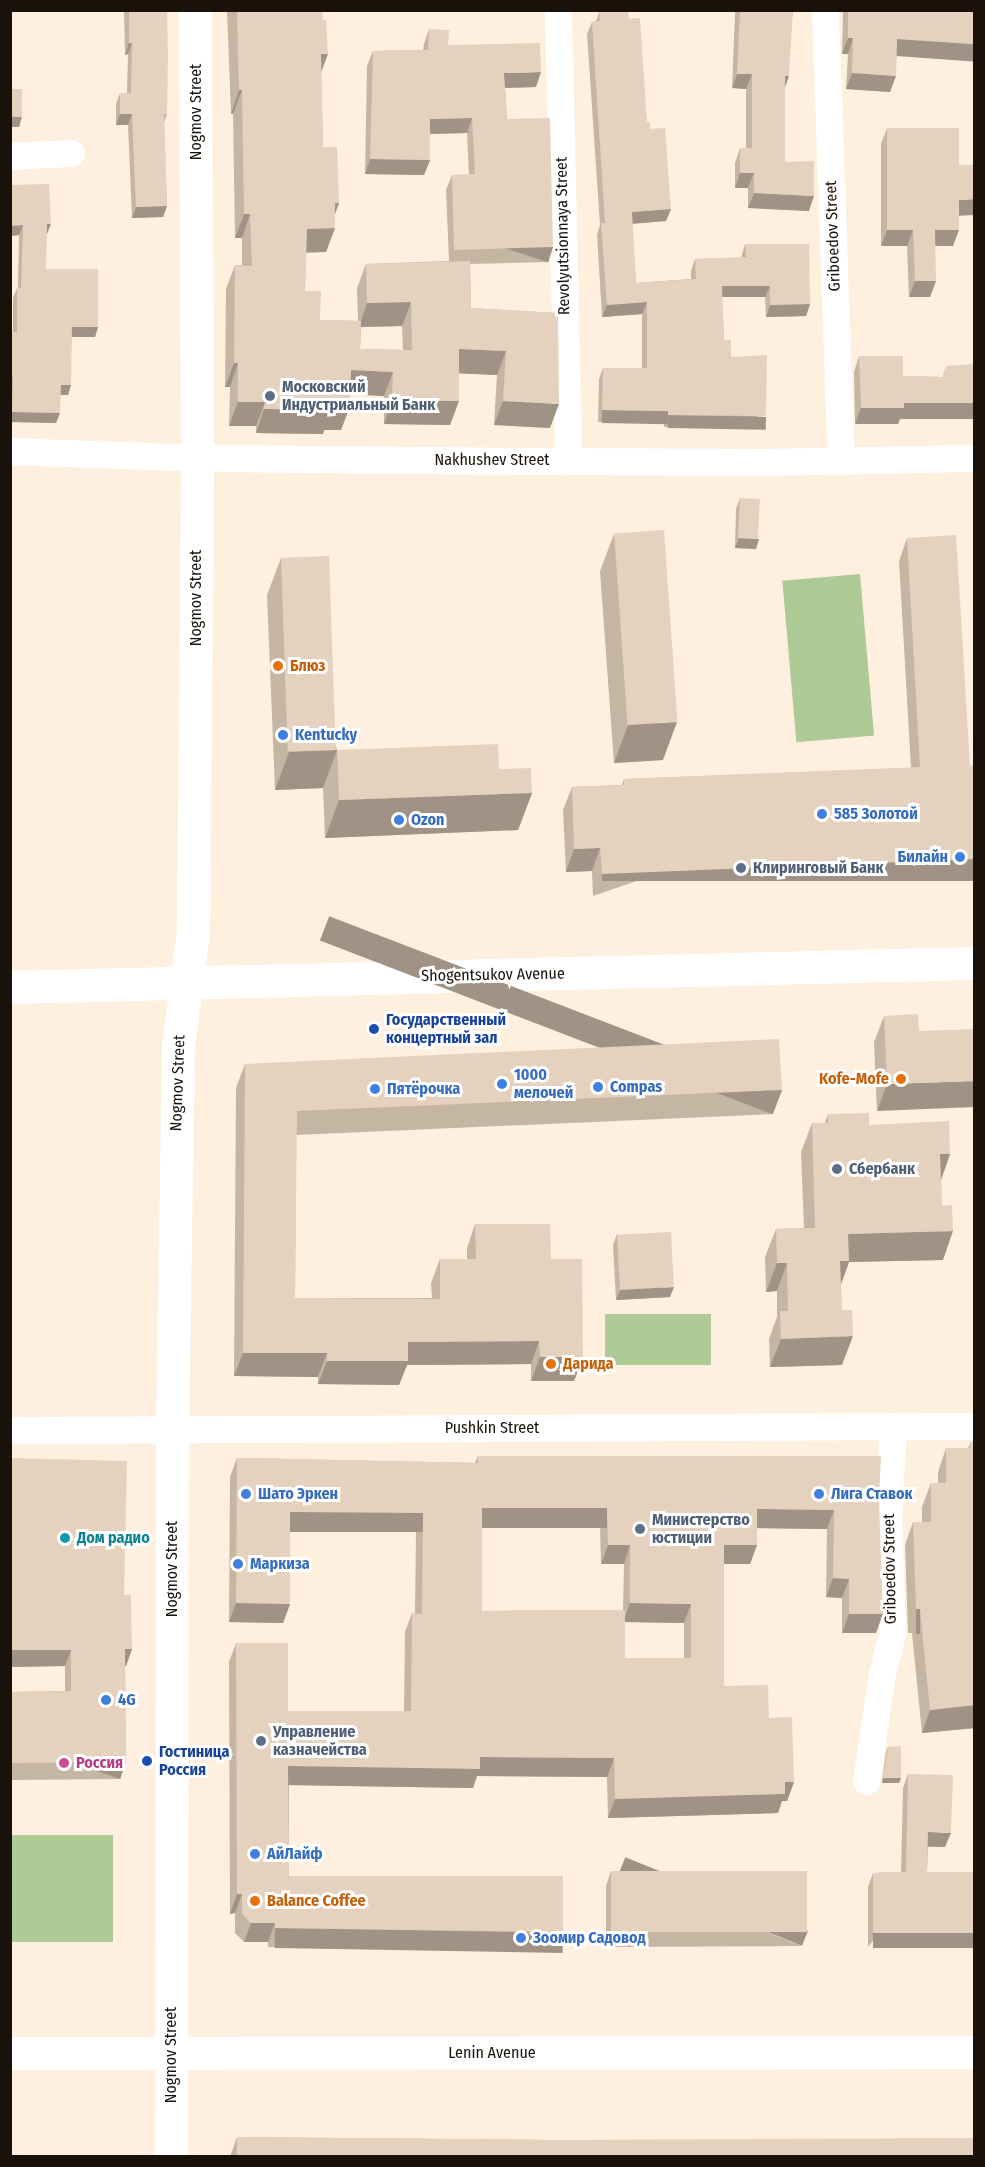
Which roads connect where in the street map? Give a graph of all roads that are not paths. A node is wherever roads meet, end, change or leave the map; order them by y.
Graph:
1 (195, 10) edge
2 (558, 10) edge
3 (825, 10) edge
4 (71, 153) dead end
5 (10, 156) edge
6 (10, 451) edge
7 (197, 458) junction
8 (975, 458) edge
9 (568, 461) junction
10 (841, 461) junction
11 (975, 963) edge
12 (186, 982) junction
13 (10, 987) edge
14 (893, 1426) junction
15 (975, 1426) edge
16 (172, 1429) junction
17 (10, 1430) edge
18 (866, 1781) dead end
19 (975, 2052) edge
20 (171, 2053) junction
21 (10, 2054) edge
22 (171, 2157) edge

1 - 7 street, Nogmov Street
2 - 9 street, Revolyutsionnaya Street
3 - 10 street, Griboedov Street
4 - 5 street
6 - 7 street, Nakhushev Street
7 - 9 street, Nakhushev Street
7 - 12 street, Nogmov Street
8 - 10 street, Nakhushev Street
9 - 10 street, Nakhushev Street
11 - 12 street, Shogentsukov Avenue
12 - 13 street, Shogentsukov Avenue
12 - 16 street, Nogmov Street
14 - 15 street, Pushkin Street
14 - 16 street, Pushkin Street
14 - 18 street, Griboedov Street
16 - 17 street, Pushkin Street
16 - 20 street, Nogmov Street
19 - 20 street, Lenin Avenue
20 - 21 street, Lenin Avenue
20 - 22 street, Nogmov Street

